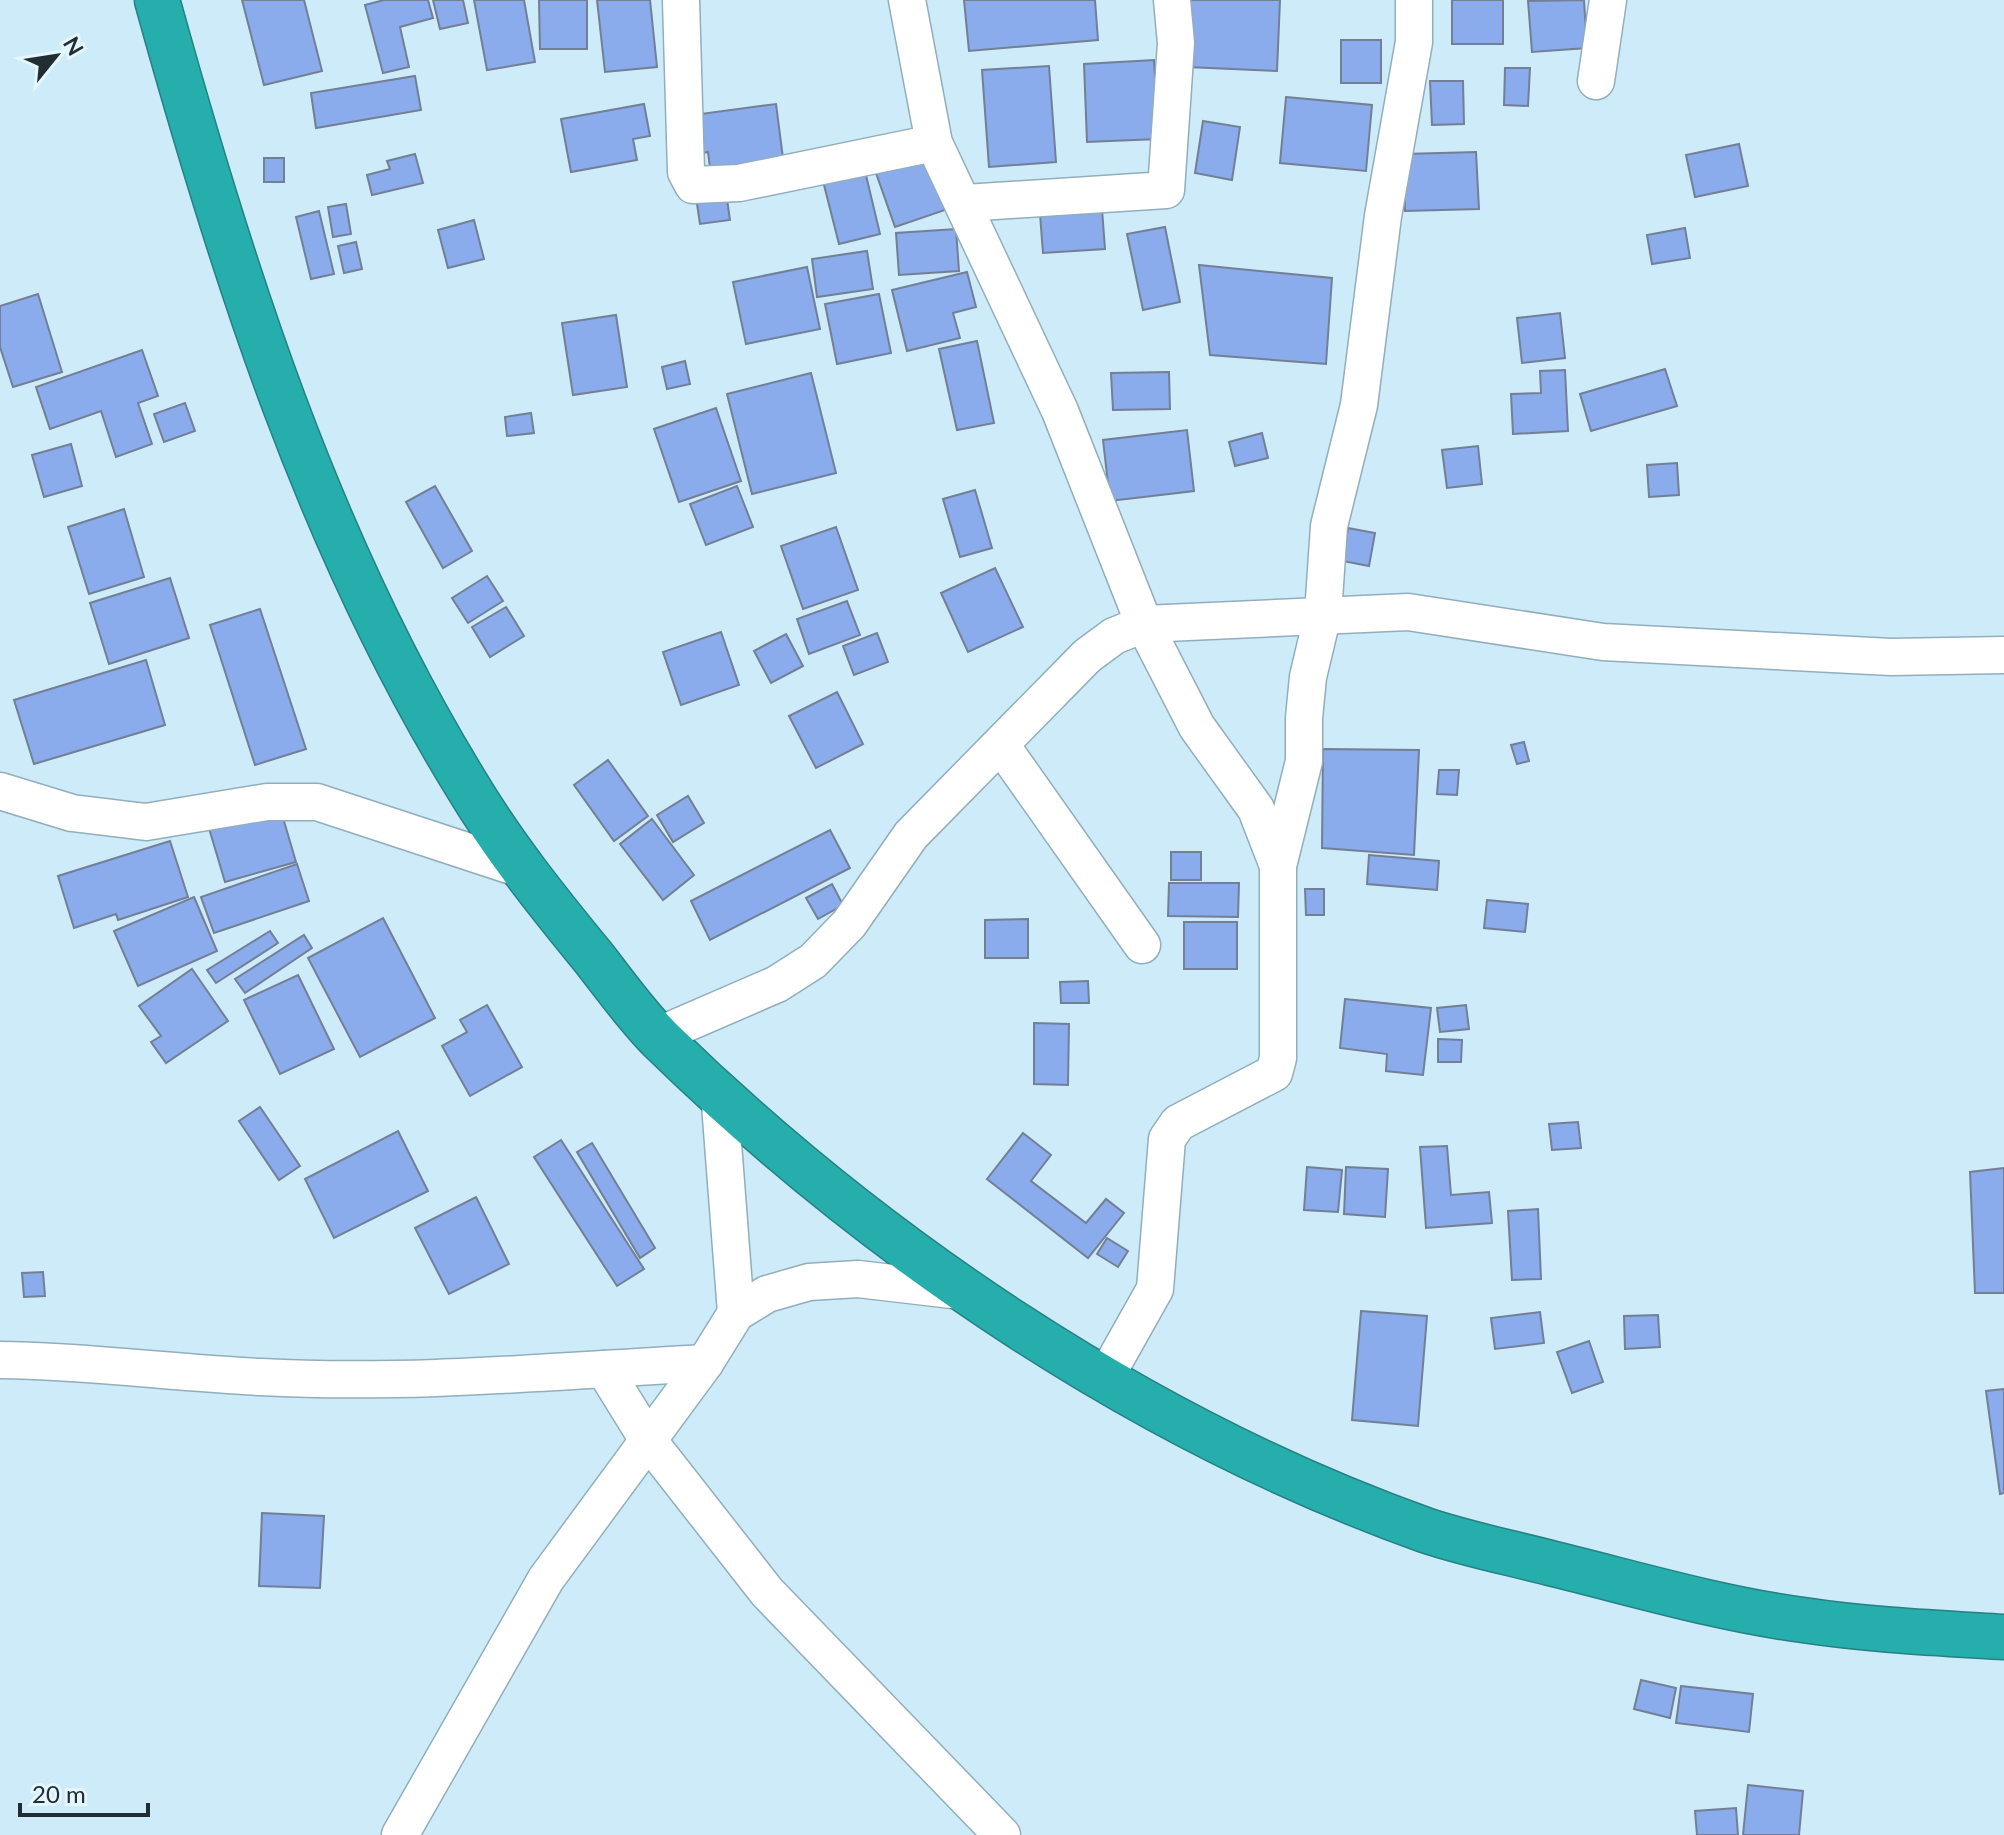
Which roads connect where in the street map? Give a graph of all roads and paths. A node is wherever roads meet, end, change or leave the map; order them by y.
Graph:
1 (157, 0) edge
2 (681, 0) edge
3 (907, 0) edge
4 (1172, 0) edge
5 (1414, 0) edge
6 (1608, 0) edge
7 (1596, 81) dead end
8 (934, 143) junction
9 (965, 203) junction
10 (1323, 614) junction
11 (1144, 624) junction
12 (2004, 655) edge
13 (1001, 745) junction
14 (0, 791) edge
15 (1278, 866) junction
16 (521, 869) junction
17 (1142, 945) dead end
18 (657, 1036) junction
19 (719, 1091) junction
20 (970, 1292) junction
21 (736, 1313) junction
22 (0, 1360) edge
23 (705, 1363) junction
24 (604, 1369) junction
25 (1105, 1378) junction
26 (648, 1440) junction
27 (2004, 1637) edge
28 (400, 1835) edge
29 (1002, 1835) edge

1 - 16 highway
2 - 8 street
3 - 8 street
4 - 9 street
5 - 10 street
6 - 7 street
8 - 9 street
9 - 11 street
10 - 11 street
10 - 12 street
10 - 15 street
11 - 13 street
11 - 15 street
13 - 17 street
13 - 18 street
14 - 16 street
15 - 25 street
16 - 18 highway
18 - 19 highway
19 - 20 highway
19 - 21 street
20 - 21 street
20 - 25 highway
21 - 23 street
22 - 24 street
23 - 24 street
23 - 26 street
24 - 26 street
25 - 27 highway
26 - 28 street
26 - 29 street

